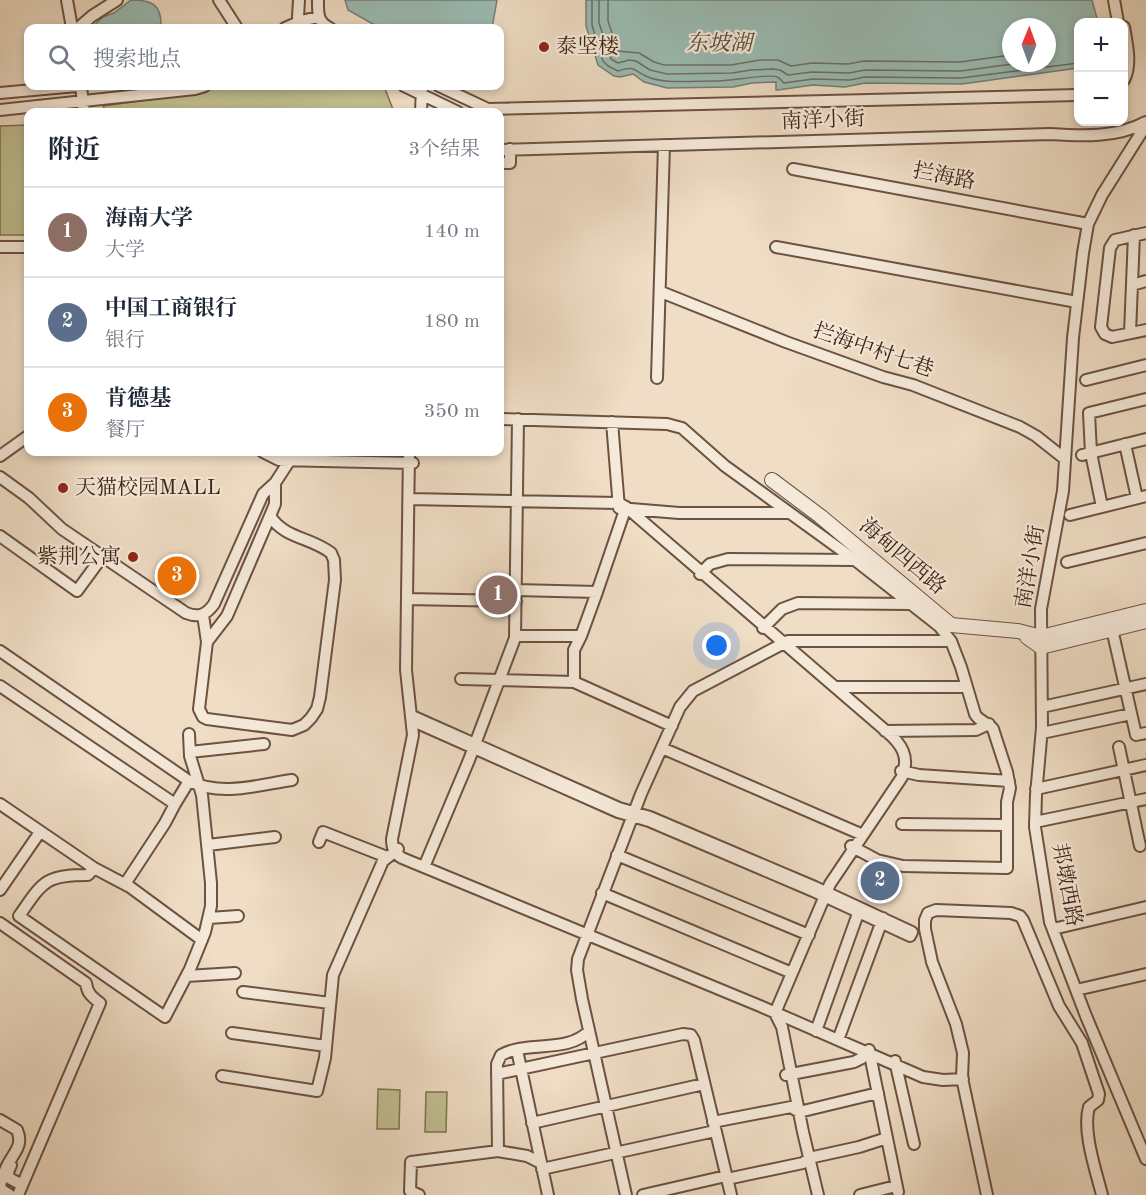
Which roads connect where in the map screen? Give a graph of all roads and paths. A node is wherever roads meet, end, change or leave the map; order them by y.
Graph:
1 (67, 0) edge
2 (117, 0) edge
3 (219, 0) edge
4 (298, 0) edge
5 (318, 0) edge
6 (1114, 0) edge
7 (1119, 0) edge
8 (1117, 18) edge
9 (1122, 18) edge
10 (71, 24) edge
11 (83, 24) edge
12 (234, 24) edge
13 (302, 24) edge
14 (323, 24) edge
15 (34, 90) edge
16 (80, 90) edge
17 (185, 90) edge
18 (419, 90) edge
19 (421, 90) edge
20 (448, 90) edge
21 (0, 93) edge
22 (1074, 95) edge
23 (83, 100) junction
24 (1074, 101) edge
25 (84, 108) edge
26 (88, 108) edge
27 (419, 108) edge
28 (451, 108) edge
29 (486, 108) edge
30 (504, 109) edge
31 (0, 110) edge
32 (504, 115) edge
33 (1146, 124) edge
34 (664, 145) junction
35 (505, 149) edge
36 (504, 163) edge
37 (793, 170) dead end
38 (1088, 224) junction
39 (1146, 232) edge
40 (1134, 235) junction
41 (0, 247) edge
42 (24, 247) edge
43 (776, 247) dead end
44 (0, 253) edge
45 (24, 254) edge
46 (1146, 281) edge
47 (1132, 285) junction
48 (661, 292) junction
49 (1077, 302) junction
50 (1146, 330) edge
51 (1130, 333) junction
52 (1146, 365) edge
53 (657, 378) dead end
54 (1086, 380) dead end
55 (1146, 399) edge
56 (504, 419) edge
57 (518, 419) junction
58 (612, 422) junction
59 (24, 433) edge
60 (24, 439) edge
61 (1146, 439) edge
62 (1125, 444) junction
63 (0, 451) edge
64 (1086, 454) junction
65 (0, 456) edge
66 (271, 456) edge
67 (411, 457) edge
68 (1065, 459) junction
69 (290, 460) junction
70 (0, 477) edge
71 (772, 480) dead end
72 (275, 483) junction
73 (1142, 497) edge
74 (411, 502) junction
75 (516, 504) junction
76 (624, 507) junction
77 (1102, 507) junction
78 (790, 513) junction
79 (1070, 515) dead end
80 (270, 516) junction
81 (0, 536) edge
82 (1146, 543) edge
83 (102, 556) junction
84 (855, 560) junction
85 (1067, 562) dead end
86 (701, 573) junction
87 (597, 592) junction
88 (516, 595) junction
89 (409, 599) junction
90 (910, 604) junction
91 (1146, 611) edge
92 (203, 615) junction
93 (1146, 621) edge
94 (764, 627) junction
95 (1112, 629) junction
96 (515, 636) junction
97 (581, 636) junction
98 (951, 641) junction
99 (207, 642) junction
100 (1041, 642) junction
101 (783, 643) junction
102 (0, 651) edge
103 (461, 679) dead end
104 (500, 680) junction
105 (574, 682) junction
106 (1146, 684) edge
107 (0, 686) edge
108 (834, 687) junction
109 (966, 687) junction
110 (1126, 688) junction
111 (1042, 707) junction
112 (1131, 714) junction
113 (415, 720) junction
114 (989, 724) junction
115 (672, 726) junction
116 (884, 731) junction
117 (1042, 733) junction
118 (1146, 733) edge
119 (189, 734) dead end
120 (264, 744) dead end
121 (474, 746) junction
122 (1119, 747) dead end
123 (662, 748) junction
124 (190, 752) junction
125 (1146, 765) edge
126 (1124, 770) junction
127 (903, 771) junction
128 (292, 780) dead end
129 (189, 781) junction
130 (1009, 781) junction
131 (201, 787) junction
132 (1036, 789) junction
133 (1146, 799) edge
134 (1131, 802) junction
135 (0, 804) edge
136 (175, 804) junction
137 (633, 814) junction
138 (1035, 822) junction
139 (902, 824) dead end
140 (1006, 825) junction
141 (40, 832) junction
142 (861, 834) junction
143 (276, 837) dead end
144 (319, 842) dead end
145 (208, 845) junction
146 (1140, 846) dead end
147 (852, 847) junction
148 (393, 852) junction
149 (617, 855) junction
150 (425, 866) junction
151 (94, 868) junction
152 (125, 884) junction
153 (0, 890) edge
154 (602, 893) junction
155 (824, 894) junction
156 (1146, 907) edge
157 (857, 909) junction
158 (238, 916) dead end
159 (21, 918) junction
160 (209, 918) junction
161 (0, 923) edge
162 (1053, 929) junction
163 (12, 932) junction
164 (587, 932) junction
165 (806, 934) junction
166 (202, 940) junction
167 (790, 972) junction
168 (235, 973) dead end
169 (1146, 974) edge
170 (187, 976) junction
171 (1076, 990) junction
172 (243, 992) dead end
173 (330, 1004) junction
174 (774, 1010) junction
175 (814, 1028) junction
176 (589, 1031) junction
177 (232, 1033) dead end
178 (839, 1038) junction
179 (326, 1046) junction
180 (517, 1050) junction
181 (869, 1052) junction
182 (594, 1053) junction
183 (895, 1063) junction
184 (521, 1069) junction
185 (497, 1074) junction
186 (788, 1074) junction
187 (222, 1076) dead end
188 (962, 1078) junction
189 (704, 1084) junction
190 (878, 1093) junction
191 (606, 1107) junction
192 (795, 1110) junction
193 (0, 1120) edge
194 (532, 1123) junction
195 (714, 1126) junction
196 (887, 1138) junction
197 (914, 1144) dead end
198 (498, 1151) junction
199 (617, 1152) junction
200 (1145, 1155) edge
201 (12, 1159) junction
202 (806, 1160) junction
203 (541, 1166) junction
204 (726, 1177) junction
205 (0, 1185) edge
206 (20, 1190) edge
207 (10, 1195) edge
208 (419, 1195) edge
209 (548, 1195) edge
210 (626, 1195) edge
211 (643, 1195) edge
212 (731, 1195) edge
213 (810, 1195) edge
214 (818, 1195) edge
215 (860, 1195) edge
216 (987, 1195) edge
217 (1102, 1195) edge

1 - 10 street
2 - 11 street
3 - 12 street
4 - 13 street
5 - 14 street
6 - 8 street
7 - 9 street
15 - 21 street
16 - 23 street
17 - 23 street
18 - 27 street
19 - 28 street
20 - 29 street
22 - 30 street
23 - 25 street
23 - 26 street
23 - 31 street
24 - 32 street
33 - 34 street, 南洋小街
33 - 38 street, 南洋小街
34 - 35 street, 南洋小街
34 - 48 street
35 - 36 street
37 - 38 street, 拦海路
38 - 49 street, 南洋小街
39 - 40 street
40 - 47 street
40 - 51 street
41 - 42 street
43 - 49 street
44 - 45 street
46 - 47 street
47 - 51 street
48 - 53 street
48 - 68 street, 拦海中村七巷
49 - 68 street, 南洋小街
50 - 51 street
52 - 54 street
55 - 64 street
56 - 57 street
57 - 58 street
57 - 75 street
58 - 76 street
58 - 78 street
59 - 63 street
60 - 65 street
61 - 62 street
62 - 64 street
62 - 73 street
64 - 77 street
66 - 69 street
67 - 69 street
67 - 74 street
68 - 100 street, 南洋小街
69 - 72 street
70 - 83 street
71 - 100 street, 海甸四西路
72 - 80 street
72 - 92 street
73 - 77 street
74 - 75 street
74 - 89 street
75 - 76 street
75 - 88 street
76 - 78 street
76 - 86 street
76 - 87 street
77 - 79 street
78 - 84 street
80 - 99 street
80 - 99 street
81 - 83 street
82 - 85 street
83 - 92 street
84 - 86 street
84 - 90 street
86 - 94 street
87 - 88 street
87 - 97 street
88 - 89 street
88 - 96 street
89 - 113 street
90 - 94 street
90 - 98 street
91 - 100 street
92 - 99 street
93 - 95 street
94 - 101 street
95 - 100 street
95 - 110 street
96 - 97 street
96 - 104 street
97 - 105 street
98 - 101 street
98 - 109 street
100 - 111 street, 邦墩西路
101 - 108 street
101 - 115 street
102 - 129 street
103 - 104 street
104 - 105 street
104 - 121 street
105 - 115 street
106 - 110 street
107 - 136 street
108 - 109 street
108 - 116 street
109 - 114 street
110 - 111 street
110 - 112 street
111 - 117 street, 邦墩西路
112 - 117 street
112 - 118 street
113 - 121 street
113 - 148 street
114 - 116 street
114 - 130 street
115 - 123 street
116 - 127 street
117 - 132 street, 邦墩西路
119 - 124 street
120 - 124 street
121 - 137 street
121 - 150 street
122 - 126 street
123 - 137 street
123 - 142 street
124 - 131 street
125 - 126 street
126 - 132 street
126 - 134 street
127 - 130 street
127 - 142 street
128 - 131 street
129 - 131 street
129 - 136 street
130 - 140 street
131 - 145 street
132 - 138 street, 邦墩西路
133 - 134 street
134 - 138 street
134 - 146 street
135 - 141 street
136 - 152 street
137 - 149 street
137 - 155 street
138 - 162 street, 邦墩西路
139 - 140 street
140 - 147 street
141 - 151 street
141 - 153 street
142 - 147 street
143 - 145 street
144 - 148 street
145 - 160 street
147 - 155 street
148 - 150 street
148 - 173 street
149 - 154 street
149 - 165 street
150 - 164 street
151 - 152 street
151 - 159 street
152 - 166 street
154 - 164 street
154 - 167 street
155 - 157 street
155 - 165 street
156 - 162 street
157 - 175 street
157 - 178 street
158 - 160 street
159 - 163 street
159 - 170 street
160 - 166 street
161 - 163 street
162 - 171 street, 邦墩西路
163 - 206 street
164 - 174 street
164 - 176 street
165 - 167 street
166 - 170 street
167 - 174 street
168 - 170 street
169 - 171 street
171 - 200 street, 邦墩西路
172 - 173 street
173 - 179 street
174 - 175 street
174 - 186 street
175 - 178 street
176 - 180 street
176 - 182 street
177 - 179 street
178 - 181 street
179 - 187 street
180 - 184 street
180 - 185 street
181 - 183 street
181 - 186 street
181 - 190 street
182 - 184 street
182 - 189 street
182 - 191 street
183 - 188 street
183 - 197 street
184 - 185 street
184 - 194 street
185 - 198 street
186 - 192 street
188 - 216 street
188 - 217 street
189 - 191 street
189 - 195 street
190 - 192 street
190 - 196 street
191 - 194 street
191 - 199 street
192 - 195 street
192 - 202 street
193 - 201 street
194 - 203 street
195 - 199 street
195 - 204 street
196 - 202 street
196 - 215 street
198 - 203 street
198 - 208 street
199 - 203 street
199 - 210 street
201 - 205 street
201 - 206 street
202 - 204 street
202 - 213 street
202 - 214 street
203 - 209 street
204 - 211 street
204 - 212 street
205 - 207 street

